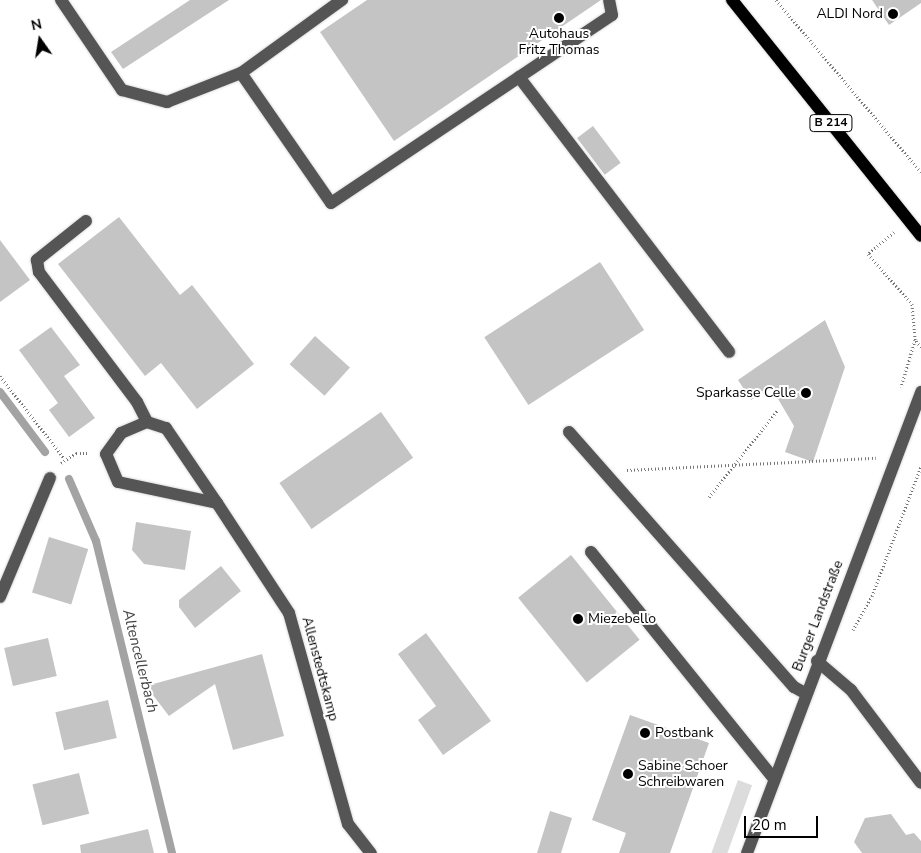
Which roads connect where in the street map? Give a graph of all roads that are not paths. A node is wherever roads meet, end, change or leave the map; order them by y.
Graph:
1 (61, 0) edge
2 (342, 0) edge
3 (609, 0) edge
4 (732, 0) edge
5 (241, 73) junction
6 (518, 77) junction
7 (86, 221) dead end
8 (921, 236) edge
9 (729, 352) dead end
10 (921, 392) edge
11 (147, 422) junction
12 (569, 432) dead end
13 (50, 478) road end
14 (217, 503) junction
15 (591, 552) dead end
16 (0, 597) edge
17 (817, 661) junction
18 (805, 693) junction
19 (774, 779) junction
20 (921, 783) edge
21 (371, 853) edge
22 (747, 853) edge

1 - 5 street
2 - 5 street
3 - 6 street
4 - 8 main road, B 214
5 - 6 street
6 - 9 street
7 - 11 street
10 - 17 street, Burger Landstraße
11 - 14 street, Allenstedtskamp
11 - 14 street
12 - 18 street
13 - 16 street
14 - 21 street, Allenstedtskamp
15 - 19 street
17 - 18 street, Burger Landstraße
17 - 20 street
18 - 19 street, Burger Landstraße
19 - 22 street, Burger Landstraße

